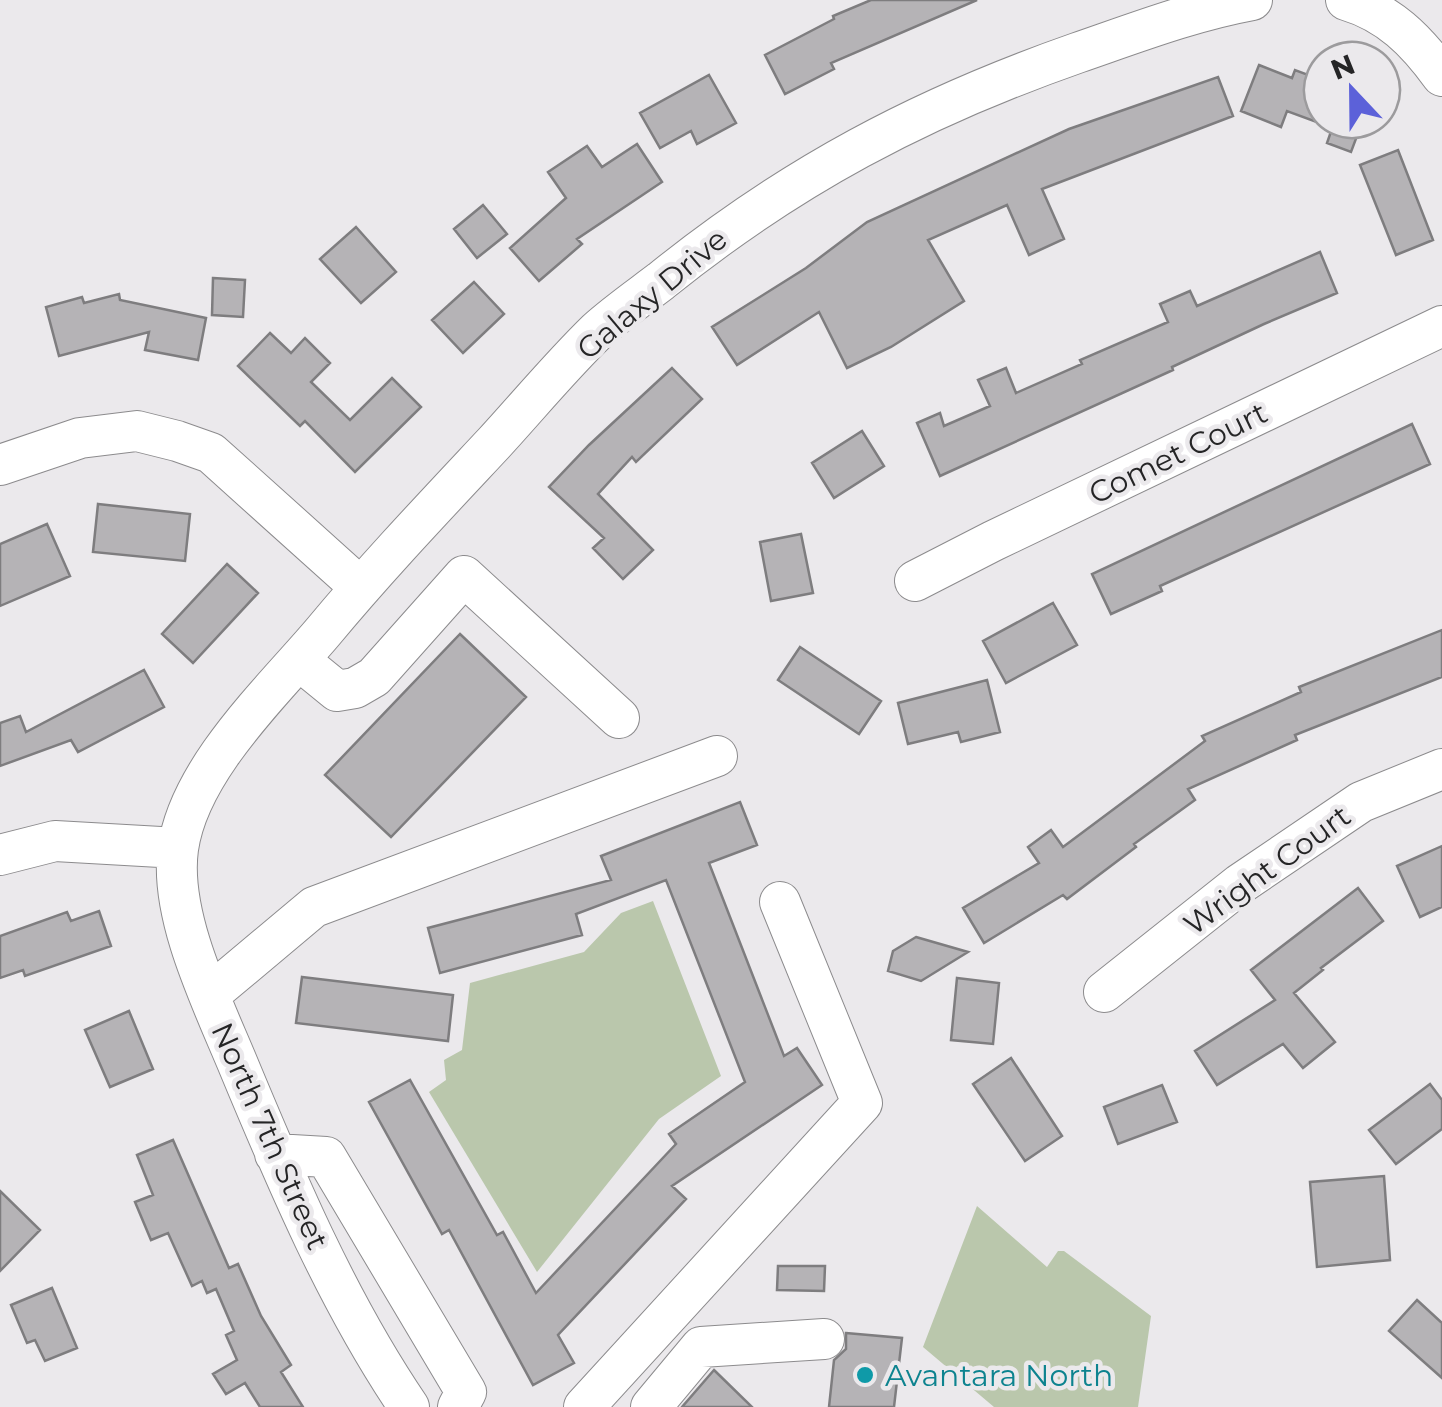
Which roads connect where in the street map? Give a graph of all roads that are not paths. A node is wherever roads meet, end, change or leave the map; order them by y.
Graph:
1 (1252, 0) edge
2 (1346, 0) edge
3 (1442, 76) edge
4 (1442, 326) edge
5 (0, 465) edge
6 (914, 582) dead end
7 (360, 587) junction
8 (299, 660) junction
9 (620, 718) dead end
10 (717, 756) dead end
11 (1442, 768) edge
12 (178, 848) junction
13 (0, 855) edge
14 (780, 902) dead end
15 (1104, 992) dead end
16 (210, 995) junction
17 (275, 1154) junction
18 (824, 1340) dead end
19 (409, 1407) edge
20 (458, 1407) edge
21 (584, 1407) edge
22 (650, 1407) edge

1 - 7 street, Galaxy Drive
2 - 3 street
4 - 6 street, Comet Court
5 - 7 street
7 - 8 street, Galaxy Drive
8 - 9 street
8 - 12 street, Galaxy Drive
10 - 16 street
11 - 15 street, Wright Court
12 - 13 street
12 - 16 street, North 7th Street
14 - 21 street
16 - 17 street, North 7th Street
17 - 19 street, North 7th Street
17 - 20 street
18 - 22 street

